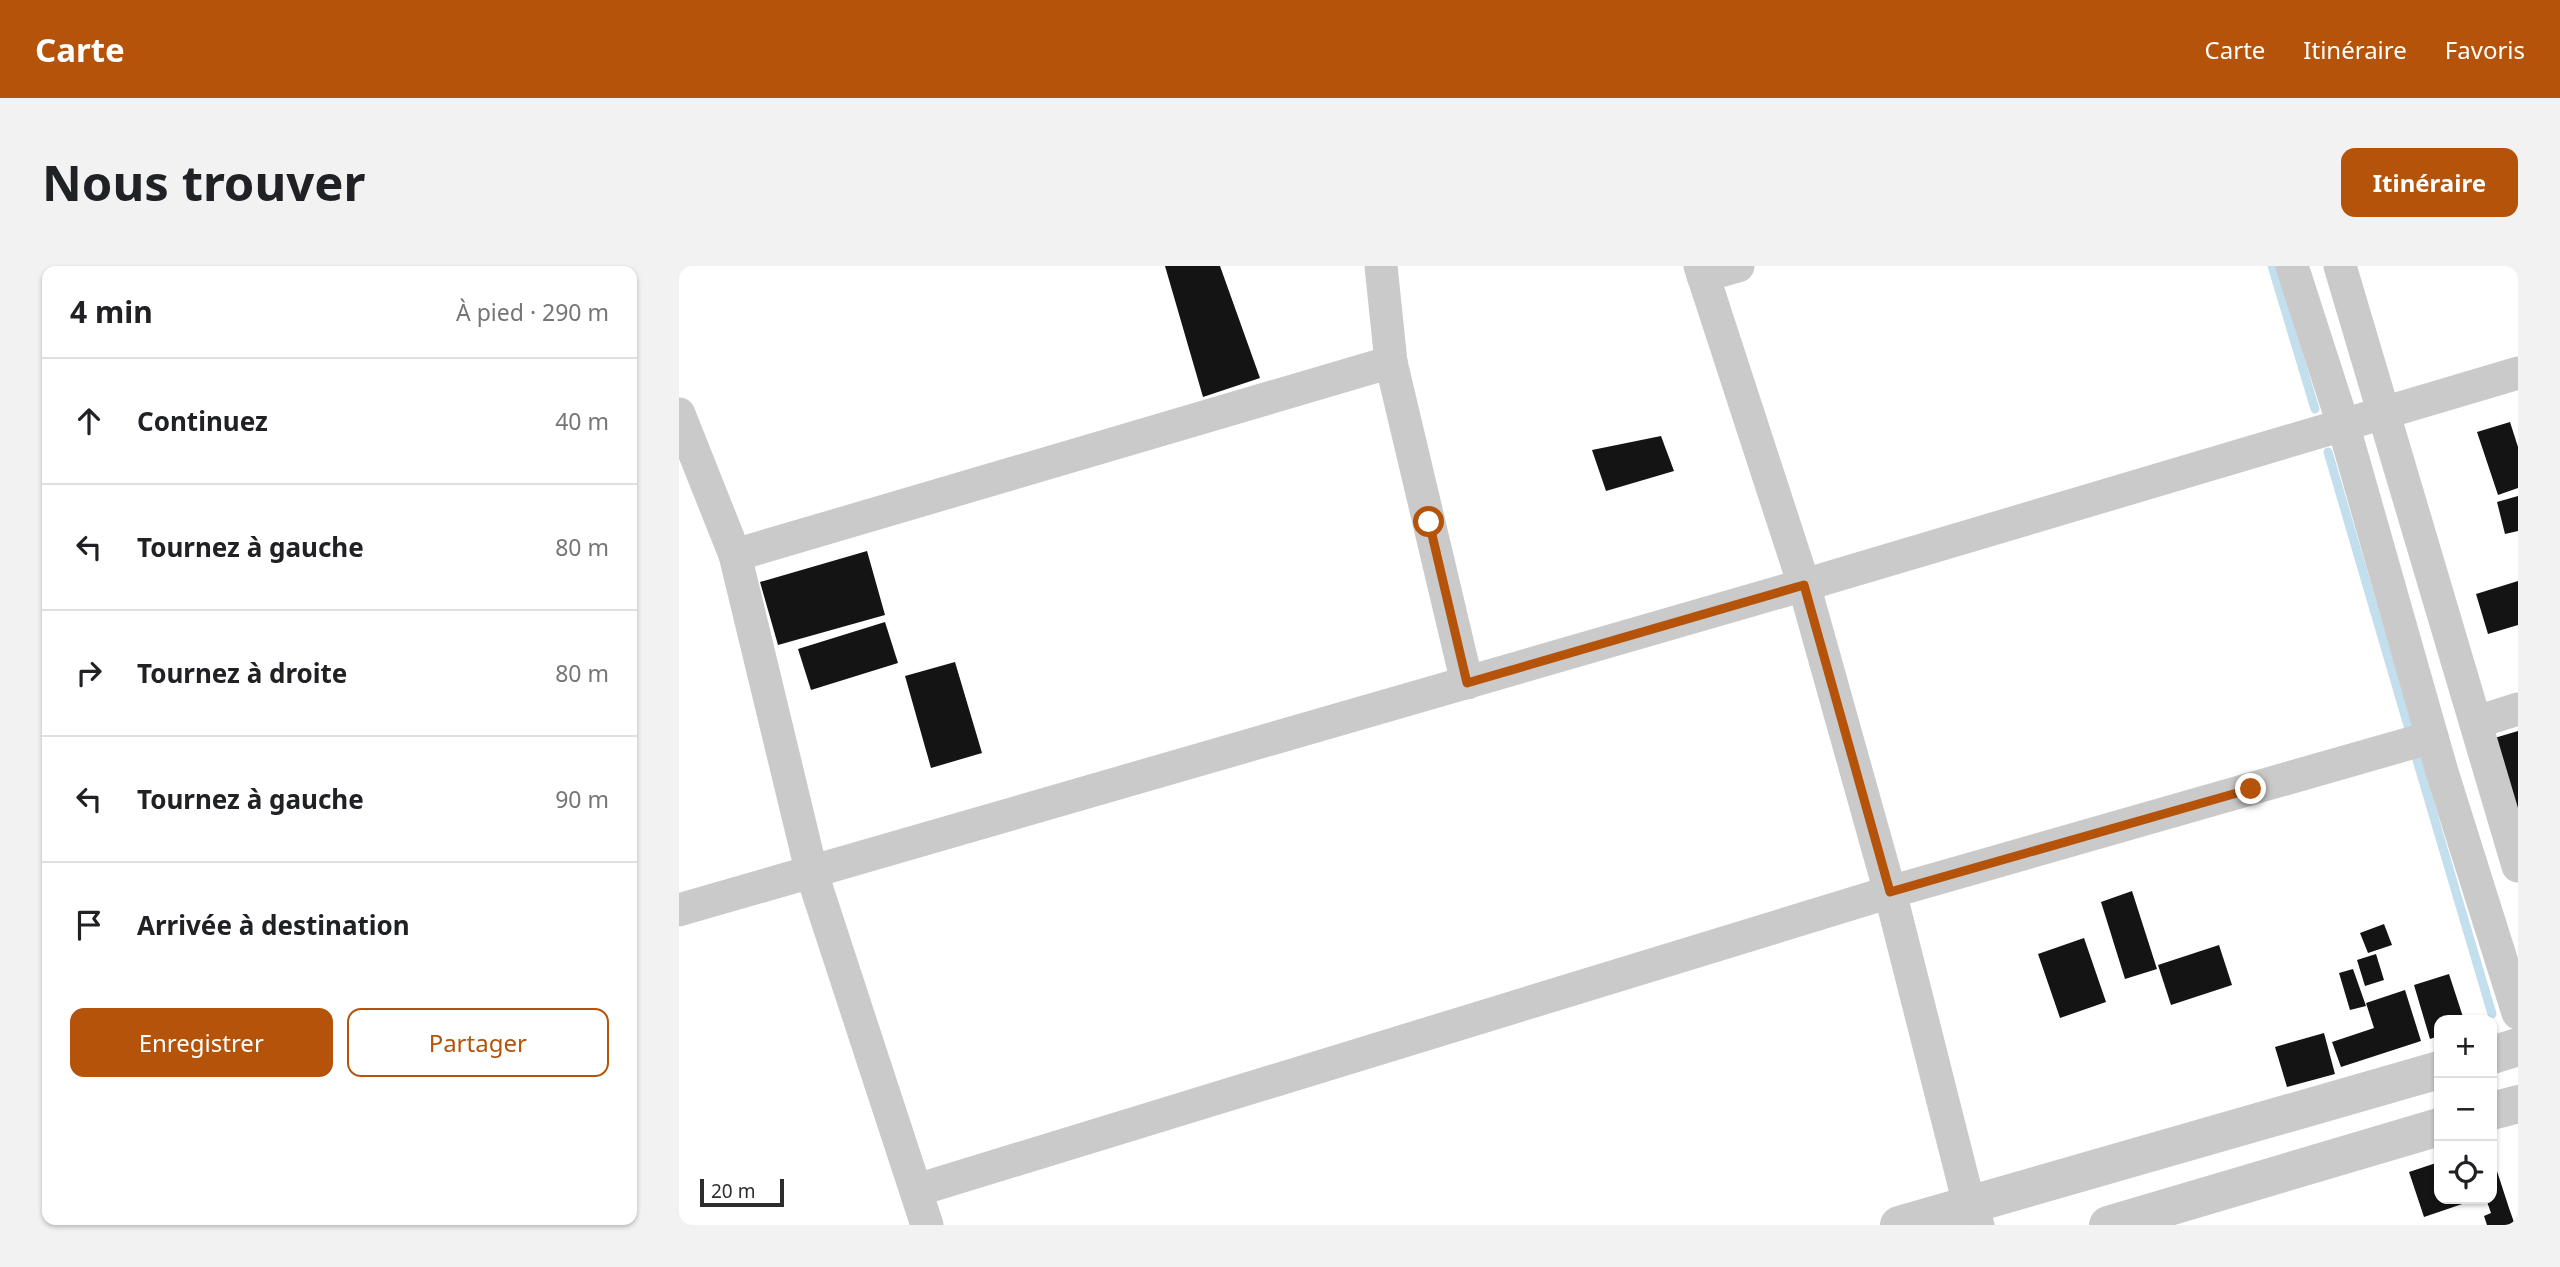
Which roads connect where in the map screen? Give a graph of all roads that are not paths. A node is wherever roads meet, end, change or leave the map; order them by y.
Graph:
1 (1381, 266) edge
2 (1738, 266) edge
3 (2292, 266) edge
4 (2340, 266) edge
5 (1701, 271) edge
6 (1391, 362) junction
7 (2518, 373) edge
8 (679, 414) edge
9 (2383, 415) junction
10 (2343, 424) junction
11 (735, 555) junction
12 (1804, 585) junction
13 (1467, 683) junction
14 (2518, 709) edge
15 (2477, 722) junction
16 (2432, 737) junction
17 (2518, 866) edge
18 (812, 874) junction
19 (1890, 892) junction
20 (679, 910) edge
21 (2518, 1013) edge
22 (2518, 1047) edge
23 (2497, 1053) edge
24 (2434, 1072) edge
25 (2518, 1104) edge
26 (2497, 1110) edge
27 (2434, 1128) edge
28 (917, 1190) junction
29 (1974, 1214) edge
30 (927, 1225) edge
31 (1899, 1225) edge
32 (2108, 1225) edge

1 - 6 street
2 - 5 street
3 - 10 street
4 - 9 street
5 - 12 street
6 - 11 street
6 - 13 street
7 - 9 street
8 - 11 street
9 - 10 street
9 - 15 street
10 - 12 street
10 - 16 street
11 - 18 street
12 - 13 street
12 - 19 street
13 - 18 street
14 - 15 street
15 - 17 street
16 - 19 street
16 - 21 street
18 - 20 street
18 - 28 street
19 - 28 street
19 - 29 street
22 - 23 street
24 - 29 street
25 - 26 street
27 - 32 street
28 - 30 street
29 - 31 street

